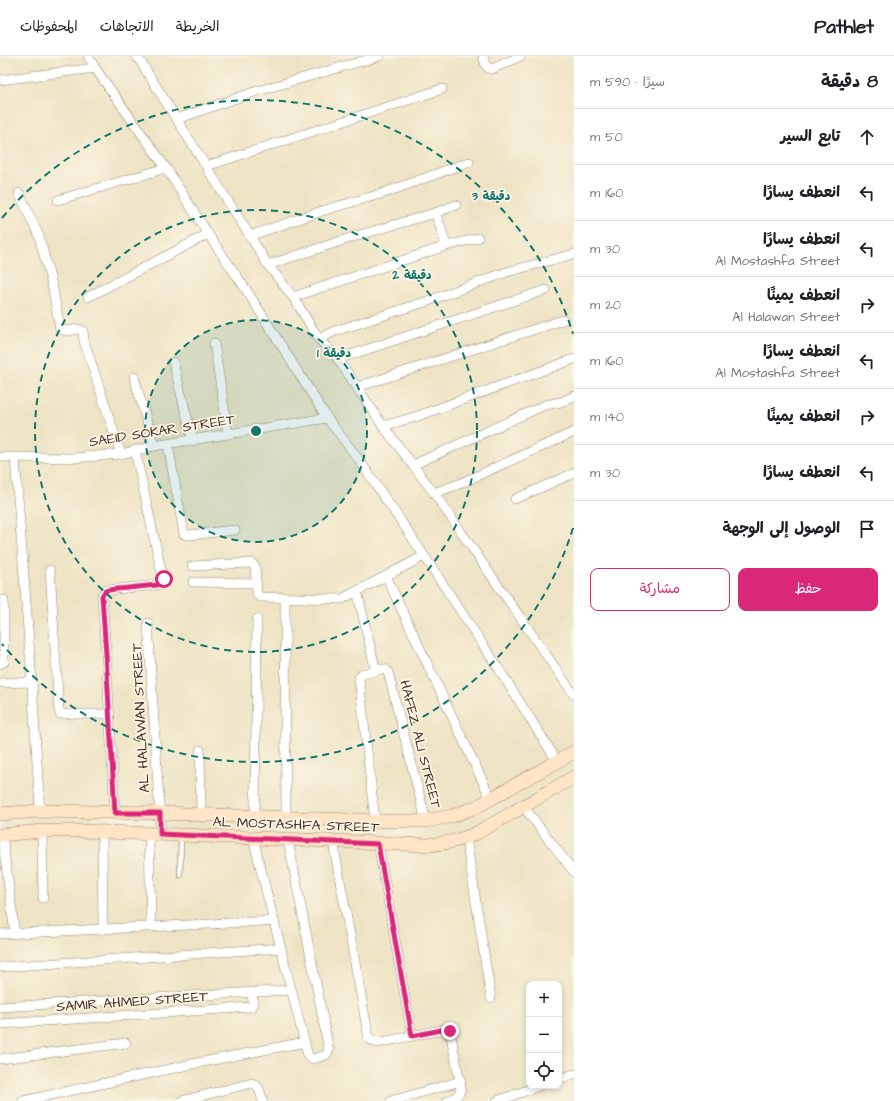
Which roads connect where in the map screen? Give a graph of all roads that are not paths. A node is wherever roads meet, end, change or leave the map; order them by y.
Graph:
1 (88, 56) edge
2 (137, 56) edge
3 (380, 56) edge
4 (482, 56) edge
5 (521, 56) edge
6 (95, 68) junction
7 (0, 80) edge
8 (442, 89) dead end
9 (177, 119) junction
10 (469, 162) dead end
11 (207, 166) junction
12 (166, 168) junction
13 (19, 193) dead end
14 (58, 200) dead end
15 (456, 205) dead end
16 (435, 213) junction
17 (208, 234) junction
18 (249, 236) junction
19 (478, 238) dead end
20 (446, 246) junction
21 (574, 254) edge
22 (268, 265) junction
23 (546, 290) dead end
24 (88, 297) dead end
25 (293, 297) junction
26 (564, 320) dead end
27 (319, 339) junction
28 (214, 343) dead end
29 (338, 359) junction
30 (574, 359) edge
31 (173, 362) dead end
32 (134, 377) dead end
33 (357, 387) junction
34 (574, 396) edge
35 (327, 418) junction
36 (383, 426) junction
37 (574, 432) edge
38 (228, 434) junction
39 (193, 441) junction
40 (168, 445) junction
41 (154, 446) junction
42 (135, 450) junction
43 (121, 454) junction
44 (0, 457) edge
45 (14, 458) junction
46 (412, 465) junction
47 (574, 473) edge
48 (434, 493) junction
49 (515, 499) dead end
50 (235, 530) dead end
51 (424, 556) junction
52 (192, 566) dead end
53 (50, 570) dead end
54 (386, 576) junction
55 (193, 582) dead end
56 (256, 583) junction
57 (357, 591) junction
58 (285, 598) junction
59 (4, 600) dead end
60 (256, 619) dead end
61 (148, 623) dead end
62 (0, 664) edge
63 (379, 670) junction
64 (32, 682) junction
65 (0, 683) edge
66 (574, 696) edge
67 (109, 714) junction
68 (200, 750) dead end
69 (574, 752) edge
70 (557, 761) junction
71 (574, 777) edge
72 (491, 799) junction
73 (524, 806) junction
74 (40, 811) junction
75 (115, 813) junction
76 (160, 813) junction
77 (0, 814) edge
78 (201, 814) junction
79 (255, 815) junction
80 (286, 817) junction
81 (375, 821) junction
82 (426, 821) junction
83 (42, 831) junction
84 (102, 832) junction
85 (155, 834) junction
86 (1, 835) edge
87 (181, 835) junction
88 (253, 838) junction
89 (466, 838) junction
90 (288, 840) junction
91 (333, 842) junction
92 (378, 844) junction
93 (574, 872) edge
94 (180, 875) dead end
95 (42, 898) dead end
96 (274, 921) junction
97 (151, 927) junction
98 (103, 929) junction
99 (0, 934) edge
100 (15, 934) junction
101 (281, 948) junction
102 (0, 967) edge
103 (291, 990) junction
104 (252, 992) junction
105 (491, 998) dead end
106 (28, 1006) junction
107 (0, 1007) edge
108 (30, 1022) junction
109 (0, 1024) edge
110 (412, 1036) junction
111 (304, 1042) junction
112 (126, 1043) dead end
113 (0, 1059) edge
114 (574, 1074) edge
115 (562, 1078) edge
116 (461, 1081) junction
117 (531, 1089) edge
118 (23, 1101) edge
119 (181, 1101) edge
120 (263, 1101) edge
121 (391, 1101) edge
122 (447, 1101) edge
123 (497, 1101) edge

1 - 6 street
2 - 9 street
3 - 9 street
4 - 5 street
6 - 7 street
6 - 12 street
8 - 11 street
9 - 11 street
10 - 18 street
11 - 18 street
12 - 14 street
12 - 17 street
13 - 43 street
15 - 16 street
16 - 20 street
16 - 22 street
17 - 24 street
17 - 35 street
18 - 22 street
19 - 20 street
20 - 25 street
21 - 27 street
22 - 25 street
23 - 29 street
25 - 27 street
26 - 33 street
27 - 29 street
28 - 38 street
29 - 33 street
30 - 36 street
31 - 39 street
32 - 41 street
33 - 36 street
34 - 46 street
35 - 38 street, SAEID SOKAR STREET
35 - 51 street
36 - 46 street
37 - 48 street
38 - 39 street, SAEID SOKAR STREET
39 - 40 street, SAEID SOKAR STREET
40 - 41 street, SAEID SOKAR STREET
40 - 50 street
41 - 42 street, SAEID SOKAR STREET
42 - 43 street, SAEID SOKAR STREET
42 - 67 street
43 - 45 street, SAEID SOKAR STREET
44 - 45 street, SAEID SOKAR STREET
45 - 64 street
46 - 48 street
47 - 49 street
48 - 66 street
51 - 54 street
51 - 70 street
52 - 56 street
53 - 67 street
54 - 57 street
54 - 72 street
55 - 56 street
56 - 58 street
57 - 58 street
57 - 63 street, HAFEZ ALI STREET
58 - 80 street
59 - 62 street
60 - 79 street
61 - 76 street, AL HALAWAN STREET
63 - 81 street
63 - 82 street, HAFEZ ALI STREET
64 - 65 street
64 - 74 street
67 - 75 street
68 - 78 street
69 - 70 street, AL MOSTASHFA STREET
70 - 72 street, AL MOSTASHFA STREET
71 - 73 street, AL MOSTASHFA STREET
72 - 82 street, AL MOSTASHFA STREET
73 - 89 street, AL MOSTASHFA STREET
73 - 93 street
74 - 75 street, AL MOSTASHFA STREET
74 - 77 street, AL MOSTASHFA STREET
75 - 76 street, AL MOSTASHFA STREET
76 - 78 street, AL MOSTASHFA STREET
76 - 85 street, AL HALAWAN STREET
78 - 79 street, AL MOSTASHFA STREET
79 - 80 street, AL MOSTASHFA STREET
80 - 81 street, AL MOSTASHFA STREET
81 - 82 street, AL MOSTASHFA STREET
83 - 84 street, AL MOSTASHFA STREET
83 - 86 street, AL MOSTASHFA STREET
83 - 95 street
84 - 85 street, AL MOSTASHFA STREET
84 - 98 street
85 - 87 street, AL MOSTASHFA STREET
85 - 97 street, AL HALAWAN STREET
86 - 100 street
87 - 88 street, AL MOSTASHFA STREET
87 - 94 lane
88 - 90 street, AL MOSTASHFA STREET
88 - 96 street
89 - 92 street, AL MOSTASHFA STREET
89 - 105 street
90 - 91 street, AL MOSTASHFA STREET
90 - 111 street
91 - 92 street, AL MOSTASHFA STREET
91 - 110 street
92 - 110 street
96 - 97 street
96 - 101 street
97 - 98 street
98 - 100 street
99 - 100 street
101 - 102 street
101 - 103 street
103 - 104 street
103 - 111 street
104 - 106 street
104 - 108 street, SAMIR AHMED STREET
106 - 107 street
106 - 108 street
108 - 109 street, SAMIR AHMED STREET
110 - 116 street
111 - 118 street
112 - 113 street
114 - 115 street
116 - 121 street
116 - 122 street
117 - 123 street
119 - 120 street

